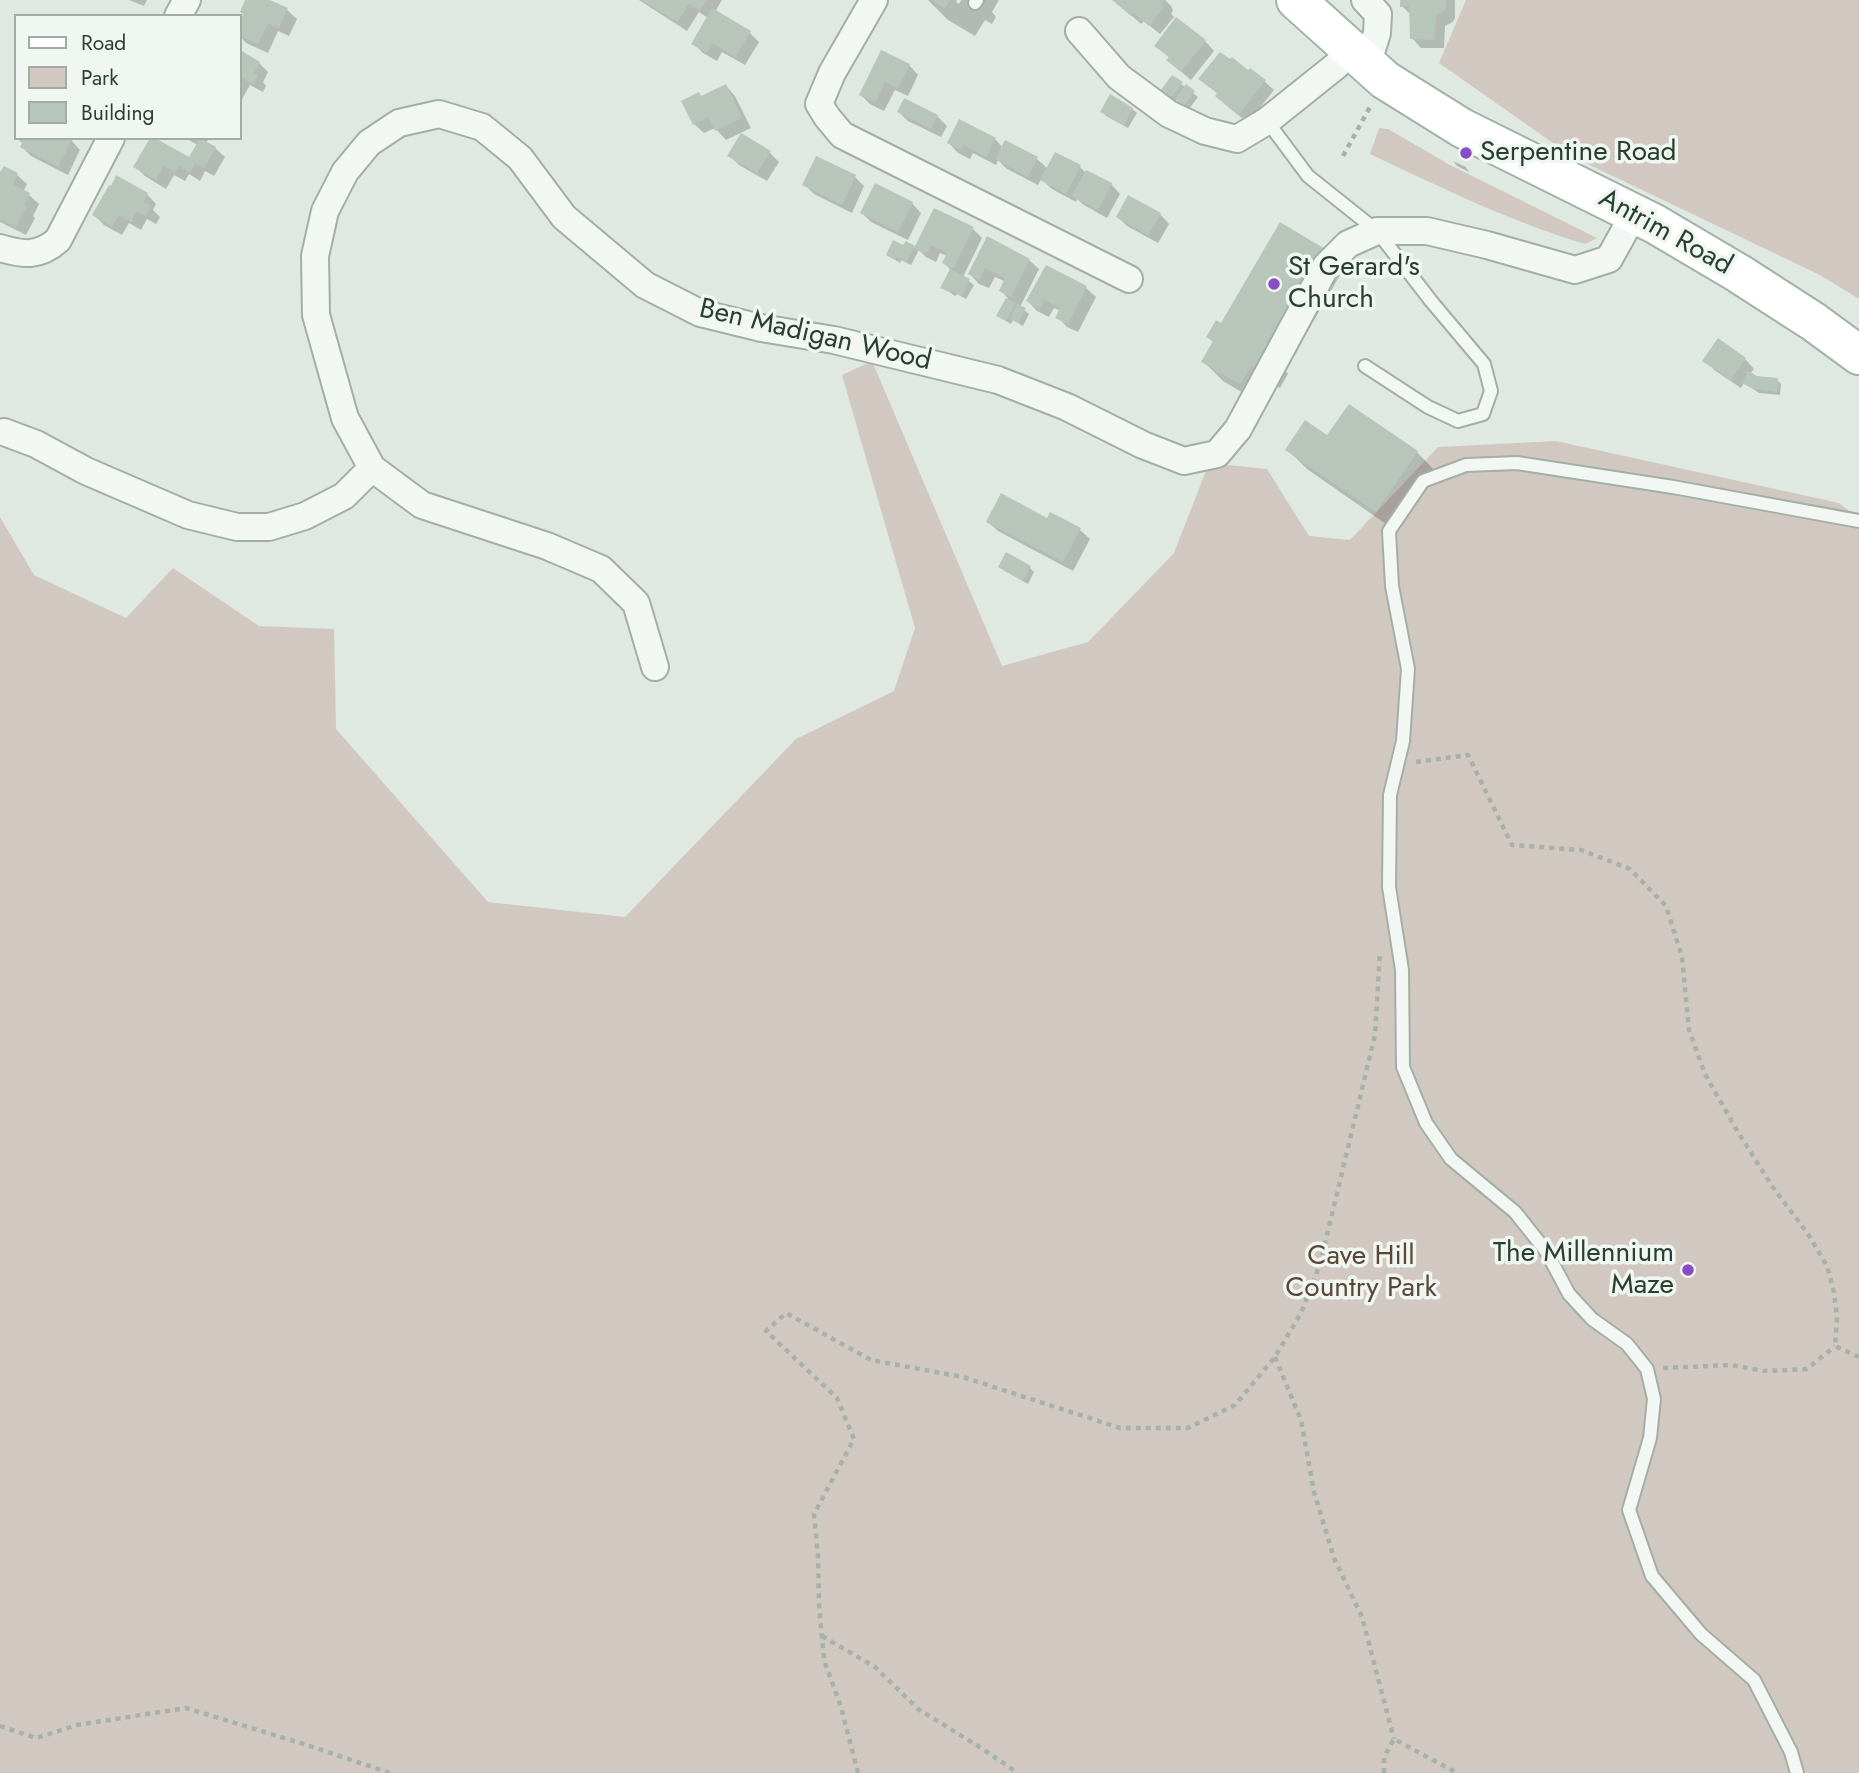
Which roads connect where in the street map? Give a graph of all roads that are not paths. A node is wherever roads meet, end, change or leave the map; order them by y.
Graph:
1 (874, 0) edge
2 (1296, 0) edge
3 (1365, 0) edge
4 (1079, 31) dead end
5 (1358, 57) junction
6 (1267, 121) junction
7 (110, 140) edge
8 (1634, 214) junction
9 (1377, 231) junction
10 (0, 248) edge
11 (1129, 279) dead end
12 (1859, 355) edge
13 (1365, 366) dead end
14 (4, 432) dead end
15 (372, 468) junction
16 (1859, 521) edge
17 (655, 667) dead end
18 (1797, 1773) edge

1 - 11 street
2 - 5 main road, Antrim Road
3 - 5 street
4 - 6 street
5 - 6 street
5 - 8 main road, Antrim Road
6 - 9 lane
7 - 10 street
8 - 9 street, Ben Madigan Wood
8 - 12 main road, Antrim Road
9 - 13 lane
9 - 15 street, Ben Madigan Wood
14 - 15 street
15 - 17 street, Ben Madigan Wood
16 - 18 lane

